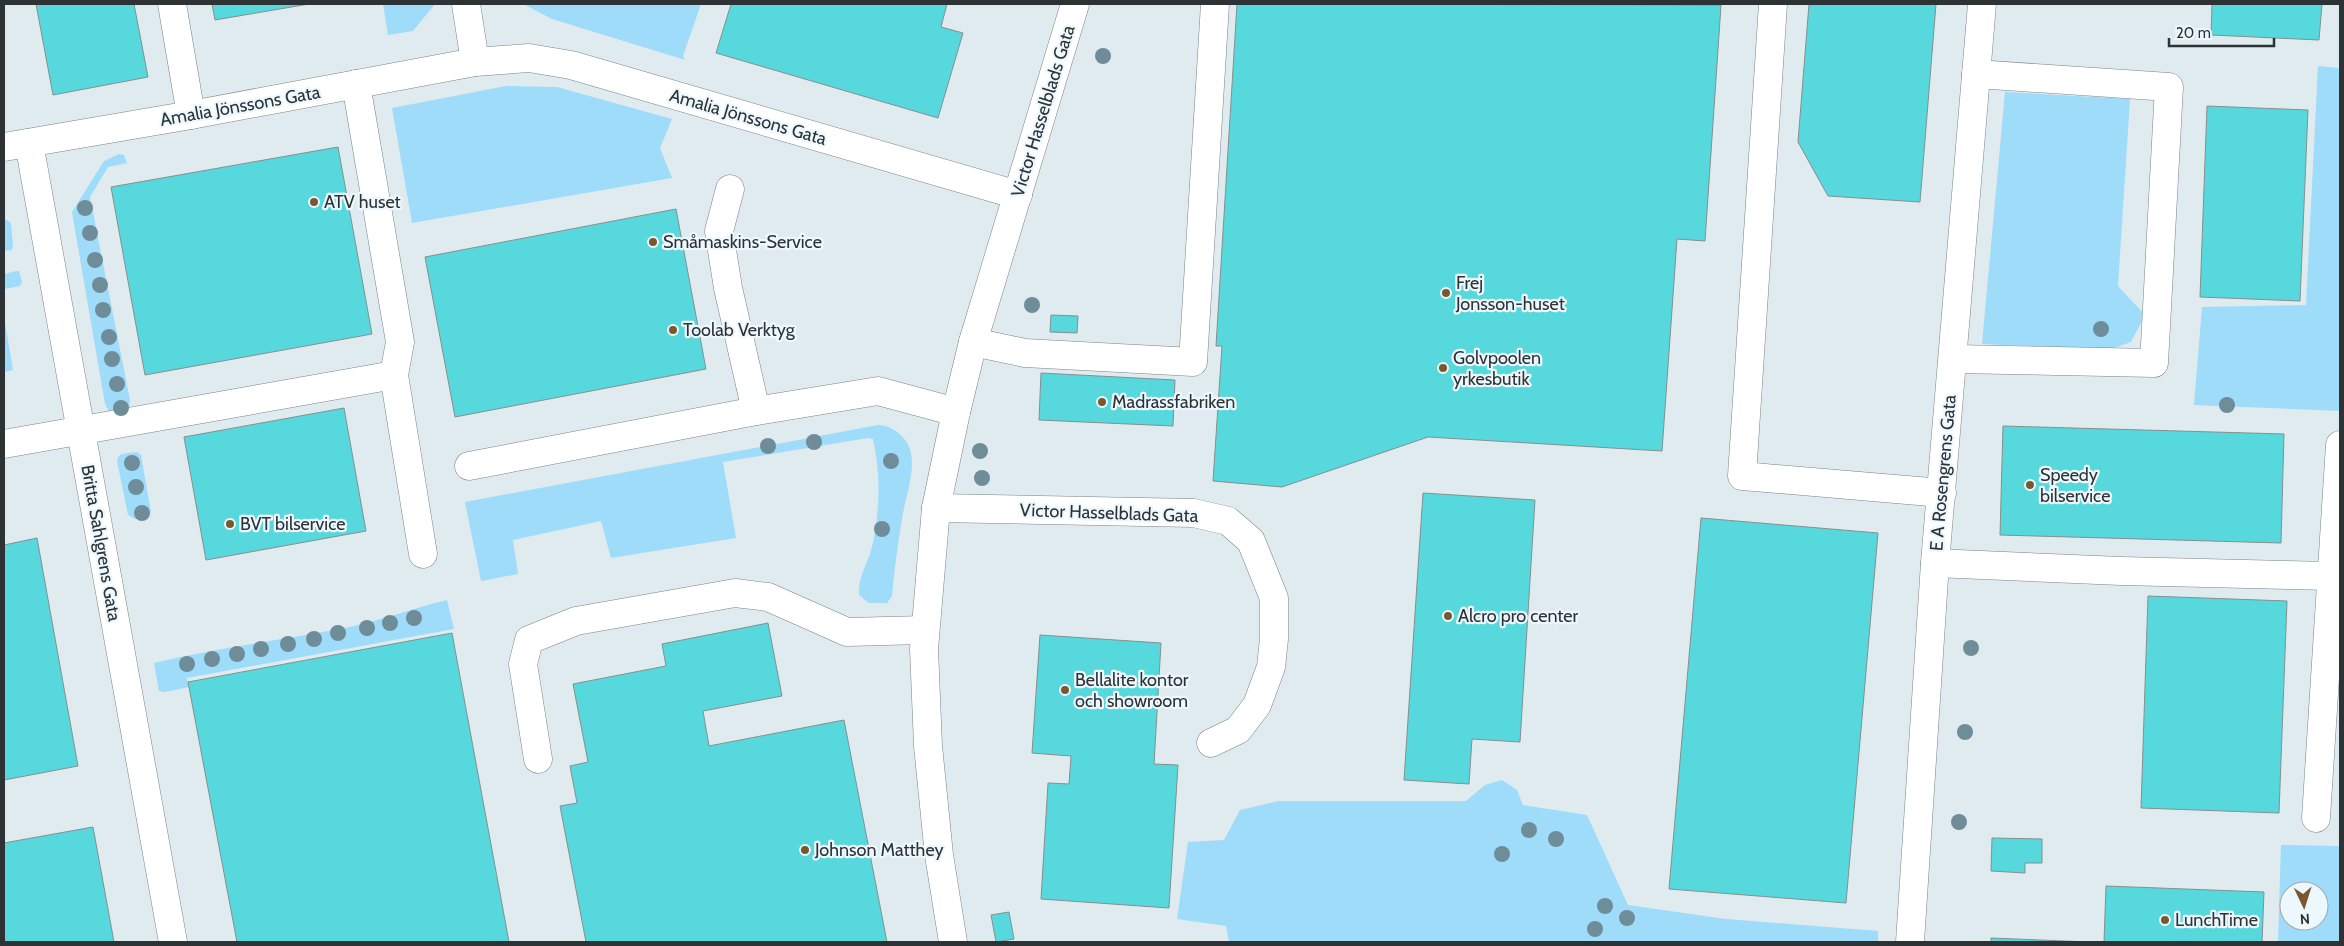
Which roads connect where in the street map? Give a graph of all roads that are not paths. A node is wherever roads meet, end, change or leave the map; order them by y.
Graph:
1 (172, 4) edge
2 (466, 4) edge
3 (1075, 4) edge
4 (1214, 4) edge
5 (1773, 4) edge
6 (1982, 4) edge
7 (475, 62) junction
8 (1976, 74) junction
9 (356, 84) junction
10 (191, 115) junction
11 (17, 145) edge
12 (730, 189) dead end
13 (1018, 194) junction
14 (973, 342) junction
15 (1954, 359) junction
16 (394, 375) junction
17 (756, 412) junction
18 (956, 412) junction
19 (82, 431) junction
20 (4, 444) edge
21 (2340, 446) edge
22 (469, 466) dead end
23 (1942, 493) junction
24 (936, 508) junction
25 (423, 554) dead end
26 (1935, 563) junction
27 (2332, 576) junction
28 (924, 630) junction
29 (1211, 743) dead end
30 (538, 759) dead end
31 (2316, 818) dead end
32 (173, 942) edge
33 (952, 942) edge
34 (1910, 942) edge

1 - 10 street
2 - 7 street
3 - 13 street, Victor Hasselblads Gata
4 - 14 street
5 - 23 street
6 - 8 street, E A Rosengrens Gata
7 - 9 street, Amalia Jönssons Gata
7 - 13 street, Amalia Jönssons Gata
8 - 15 street, E A Rosengrens Gata
8 - 15 street
9 - 10 street, Amalia Jönssons Gata
9 - 16 street
10 - 11 street, Amalia Jönssons Gata
11 - 19 street, Britta Sahlgrens Gata
12 - 17 street
13 - 14 street, Victor Hasselblads Gata
14 - 18 street, Victor Hasselblads Gata
15 - 23 street, E A Rosengrens Gata
16 - 19 street
16 - 25 street
17 - 18 street
17 - 22 street
18 - 24 street, Victor Hasselblads Gata
19 - 20 street
19 - 32 street, Britta Sahlgrens Gata
21 - 27 street
23 - 26 street, E A Rosengrens Gata
24 - 28 street, Victor Hasselblads Gata
24 - 29 street, Victor Hasselblads Gata
26 - 27 street
26 - 34 street, E A Rosengrens Gata
27 - 31 street
28 - 30 street
28 - 33 street, Victor Hasselblads Gata

